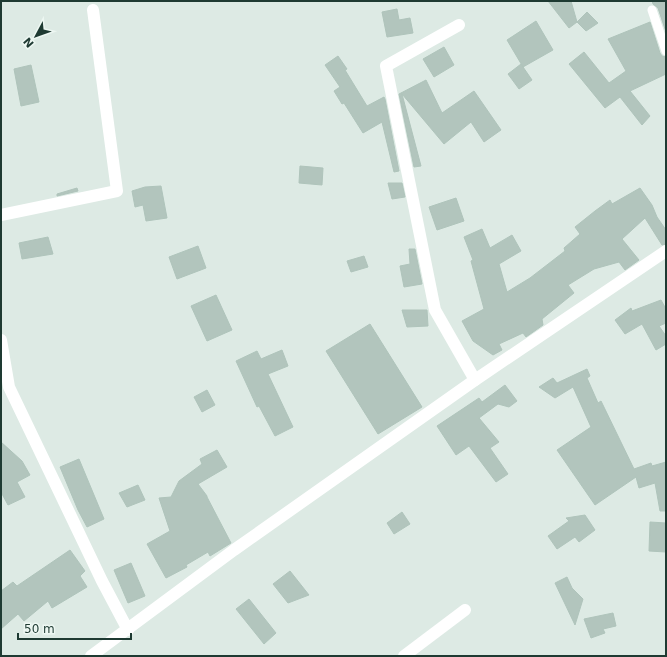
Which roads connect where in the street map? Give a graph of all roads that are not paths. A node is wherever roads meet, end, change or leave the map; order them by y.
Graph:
1 (93, 10) dead end
2 (652, 10) dead end
3 (458, 25) dead end
4 (666, 51) edge
5 (1, 215) edge
6 (666, 251) edge
7 (1, 340) edge
8 (475, 380) junction
9 (465, 610) dead end
10 (128, 630) junction
11 (91, 656) edge
12 (404, 656) edge

1 - 5 street
2 - 4 lane
3 - 8 street
6 - 8 street
7 - 10 street
8 - 10 street
9 - 12 street
10 - 11 street

